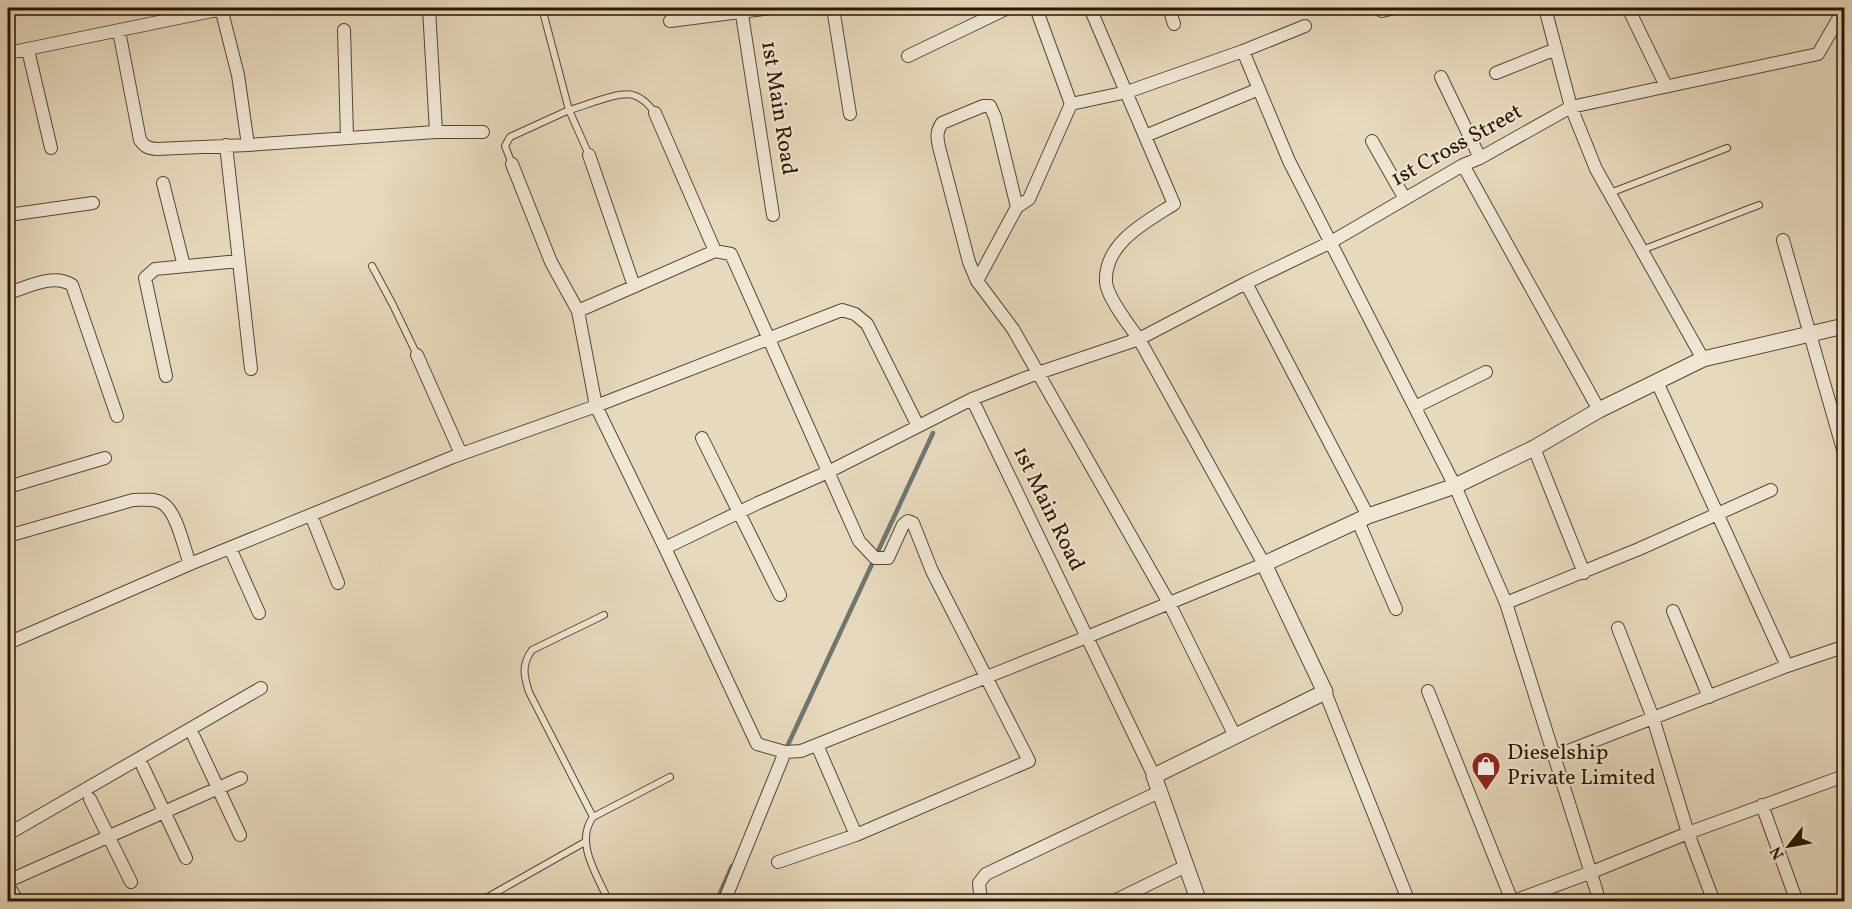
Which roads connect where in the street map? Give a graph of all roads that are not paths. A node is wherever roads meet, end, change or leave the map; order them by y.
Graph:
1 (221, 8) edge
2 (429, 8) edge
3 (542, 8) edge
4 (771, 8) edge
5 (832, 8) edge
6 (1008, 8) edge
7 (1036, 8) edge
8 (1090, 8) edge
9 (1169, 8) edge
10 (1381, 8) edge
11 (1395, 8) edge
12 (1545, 8) edge
13 (1628, 8) edge
14 (1845, 9) edge
15 (742, 10) edge
16 (670, 21) dead end
17 (1174, 24) dead end
18 (1305, 26) dead end
19 (344, 30) dead end
20 (119, 31) junction
21 (1556, 49) junction
22 (28, 50) junction
23 (1243, 51) junction
24 (8, 53) edge
25 (908, 56) dead end
26 (1496, 73) dead end
27 (1441, 77) dead end
28 (1666, 86) junction
29 (1258, 89) junction
30 (1127, 92) junction
31 (1071, 104) junction
32 (1572, 107) junction
33 (569, 110) junction
34 (655, 113) joint
35 (850, 114) dead end
36 (436, 132) junction
37 (483, 132) dead end
38 (1145, 136) junction
39 (347, 137) junction
40 (1372, 141) dead end
41 (226, 145) junction
42 (248, 145) junction
43 (51, 148) dead end
44 (1727, 148) dead end
45 (589, 155) joint
46 (1480, 158) junction
47 (512, 164) joint
48 (1463, 165) junction
49 (163, 183) dead end
50 (1609, 193) junction
51 (1405, 199) junction
52 (93, 203) dead end
53 (1759, 205) dead end
54 (1017, 207) junction
55 (8, 215) edge
56 (773, 215) dead end
57 (1783, 240) dead end
58 (1331, 242) junction
59 (1641, 250) junction
60 (716, 251) junction
61 (239, 261) junction
62 (184, 266) junction
63 (372, 266) dead end
64 (977, 280) junction
65 (1246, 283) junction
66 (634, 286) junction
67 (8, 293) edge
68 (578, 310) junction
69 (1845, 326) edge
70 (1811, 333) junction
71 (770, 338) junction
72 (1139, 339) junction
73 (417, 355) joint
74 (1703, 360) junction
75 (251, 369) dead end
76 (1486, 372) dead end
77 (1038, 373) junction
78 (166, 376) dead end
79 (1657, 382) junction
80 (972, 399) junction
81 (596, 406) junction
82 (1415, 407) junction
83 (1599, 410) junction
84 (117, 416) dead end
85 (918, 426) junction
86 (702, 438) dead end
87 (1534, 448) junction
88 (1845, 453) edge
89 (461, 454) junction
90 (105, 458) dead end
91 (828, 472) junction
92 (1455, 486) junction
93 (8, 487) edge
94 (1772, 490) dead end
95 (739, 512) junction
96 (311, 515) junction
97 (1718, 515) junction
98 (1363, 519) junction
99 (8, 536) edge
100 (230, 548) junction
101 (665, 548) junction
102 (190, 564) junction
103 (1264, 564) junction
104 (1584, 573) junction
105 (338, 583) dead end
106 (780, 595) dead end
107 (1169, 603) junction
108 (1506, 603) junction
109 (1396, 609) dead end
110 (1673, 611) dead end
111 (259, 613) dead end
112 (604, 615) dead end
113 (1618, 628) dead end
114 (1087, 638) junction
115 (8, 644) edge
116 (1843, 647) dead end
117 (1787, 666) junction
118 (986, 677) junction
119 (261, 688) dead end
120 (1428, 691) dead end
121 (1325, 692) junction
122 (1708, 696) junction
123 (1653, 718) junction
124 (1235, 736) junction
125 (194, 737) dead end
126 (817, 745) junction
127 (785, 752) junction
128 (1555, 756) junction
129 (143, 767) dead end
130 (1154, 776) junction
131 (1845, 776) edge
132 (670, 777) dead end
133 (241, 778) dead end
134 (218, 788) junction
135 (1160, 792) junction
136 (90, 799) dead end
137 (1762, 805) junction
138 (164, 812) junction
139 (593, 817) junction
140 (1688, 833) junction
141 (8, 834) edge
142 (240, 835) dead end
143 (855, 835) junction
144 (109, 836) junction
145 (585, 842) junction
146 (186, 858) dead end
147 (778, 862) dead end
148 (1186, 866) junction
149 (1592, 872) junction
150 (131, 882) dead end
151 (8, 883) edge
152 (1512, 901) edge
153 (18, 902) edge
154 (479, 902) edge
155 (609, 902) edge
156 (724, 902) edge
157 (983, 902) edge
158 (1112, 902) edge
159 (1198, 902) edge
160 (1409, 902) edge
161 (1600, 902) edge
162 (1714, 902) edge
163 (1797, 902) edge

1 - 20 street
1 - 42 street
2 - 36 street
3 - 33 lane
4 - 15 street
5 - 35 street
6 - 25 street
7 - 31 street
8 - 30 street
9 - 17 street
10 - 11 street
12 - 21 street
13 - 28 street
14 - 28 street, 1st Cross Street
15 - 16 street
15 - 56 street, 1st Main Road
18 - 23 street
19 - 39 street
20 - 22 street
20 - 41 street
21 - 26 street
21 - 32 street
22 - 24 street
22 - 43 street
23 - 29 street
23 - 30 street
27 - 46 street
28 - 32 street, 1st Cross Street
29 - 38 street
29 - 58 street
30 - 31 street
30 - 38 street
31 - 54 street
32 - 46 street, 1st Cross Street
32 - 50 street
33 - 34 lane
33 - 45 lane
33 - 47 lane
34 - 60 street
36 - 37 street
36 - 39 street
38 - 72 street
39 - 42 street
40 - 51 street
41 - 42 street
41 - 61 street
44 - 50 lane
45 - 66 street
46 - 48 street, 1st Cross Street
47 - 68 street
48 - 51 street, 1st Cross Street
48 - 83 street
49 - 62 street
50 - 59 street
51 - 58 street, 1st Cross Street
52 - 55 street
53 - 59 lane
54 - 64 street
54 - 64 street
57 - 70 street
58 - 65 street, 1st Cross Street
58 - 82 street
59 - 74 street
60 - 66 street
60 - 71 street
61 - 62 street
61 - 75 street
62 - 78 street
63 - 73 lane
64 - 77 street
65 - 72 street, 1st Cross Street
65 - 98 street
66 - 68 street
67 - 84 street
68 - 81 street
69 - 70 street
70 - 74 street
70 - 88 street
71 - 81 street
71 - 85 street
71 - 91 street
72 - 77 street, 1st Cross Street
72 - 103 street
73 - 89 street
74 - 79 street
76 - 82 street
77 - 80 street, 1st Cross Street
77 - 107 street
79 - 83 street
79 - 97 street
80 - 85 street, 1st Cross Street
80 - 114 street, 1st Main Road
81 - 89 street
81 - 101 street
82 - 92 street
83 - 87 street
85 - 91 street, 1st Cross Street
86 - 95 street
87 - 92 street
87 - 104 street
89 - 96 street
90 - 93 street
91 - 95 street, 1st Cross Street
91 - 118 street
92 - 98 street
92 - 108 street
94 - 97 street
95 - 101 street, 1st Cross Street
95 - 106 street
96 - 100 street
96 - 105 street
97 - 104 street
97 - 117 street
98 - 103 street
98 - 109 street
99 - 102 street
100 - 102 street
100 - 111 street
101 - 127 street
102 - 115 street
103 - 107 street
103 - 121 street
104 - 108 street
107 - 114 street
107 - 124 street
108 - 128 street
110 - 122 street
112 - 139 lane
113 - 123 street
114 - 118 street
114 - 130 street, 1st Main Road
116 - 117 street
117 - 122 street
118 - 126 street
118 - 143 street
119 - 141 street
120 - 152 street
121 - 124 street
121 - 160 street
122 - 123 street
123 - 128 street
123 - 140 street
124 - 130 street
125 - 134 street
126 - 127 street
126 - 143 street
127 - 156 street
128 - 149 street
129 - 138 street
130 - 135 street
131 - 137 street
132 - 139 lane
133 - 134 street
134 - 138 street
134 - 142 street
135 - 148 street
135 - 157 street
136 - 144 street
137 - 140 street
137 - 163 street
138 - 144 street
138 - 146 street
139 - 145 lane
140 - 149 street
140 - 162 street
143 - 147 street
144 - 150 street
144 - 151 street
145 - 154 lane
145 - 155 lane
148 - 158 street
148 - 159 street
149 - 152 street
149 - 161 street
151 - 153 street

